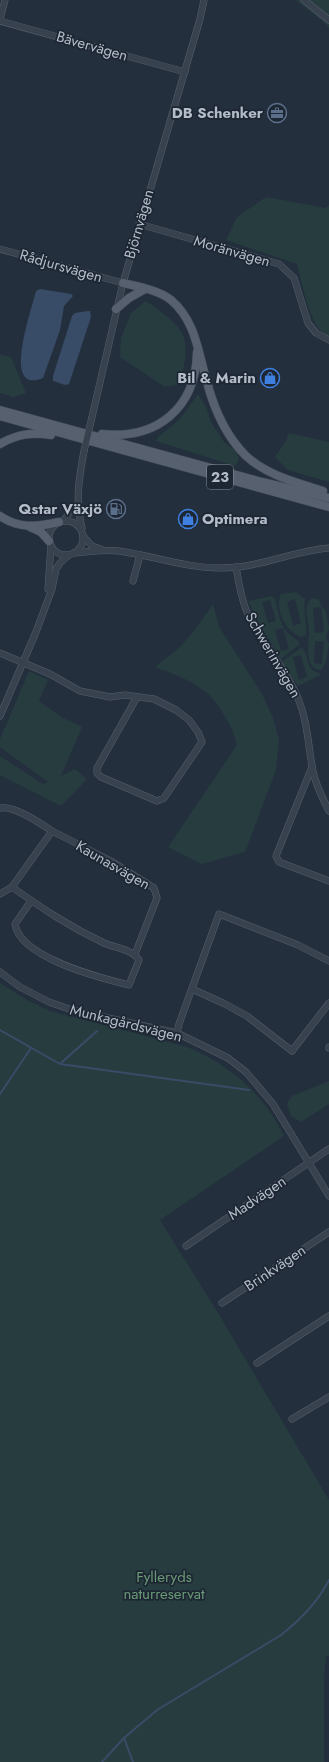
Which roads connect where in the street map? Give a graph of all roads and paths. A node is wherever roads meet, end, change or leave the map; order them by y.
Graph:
1 (5, 0) edge
2 (204, 0) edge
3 (304, 0) edge
4 (0, 20) edge
5 (329, 20) edge
6 (185, 72) junction
7 (139, 224) junction
8 (0, 249) edge
9 (123, 283) junction
10 (145, 289) junction
11 (116, 309) junction
12 (329, 340) edge
13 (197, 343) junction
14 (0, 410) edge
15 (0, 416) edge
16 (80, 435) junction
17 (0, 444) edge
18 (329, 494) edge
19 (329, 498) edge
20 (77, 504) junction
21 (329, 507) edge
22 (0, 516) edge
23 (61, 521) junction
24 (30, 527) junction
25 (83, 534) junction
26 (50, 542) junction
27 (329, 548) edge
28 (104, 550) junction
29 (71, 554) junction
30 (140, 555) junction
31 (236, 567) junction
32 (133, 581) dead end
33 (48, 594) junction
34 (0, 653) edge
35 (23, 662) junction
36 (137, 697) junction
37 (0, 716) edge
38 (312, 767) junction
39 (0, 808) edge
40 (329, 811) edge
41 (52, 831) junction
42 (329, 881) edge
43 (12, 887) junction
44 (0, 894) edge
45 (31, 901) junction
46 (136, 954) junction
47 (329, 961) edge
48 (0, 972) edge
49 (192, 989) junction
50 (328, 1006) edge
51 (177, 1033) junction
52 (329, 1149) edge
53 (308, 1163) junction
54 (329, 1196) edge
55 (329, 1232) edge
56 (186, 1246) dead end
57 (222, 1303) dead end
58 (329, 1316) edge
59 (257, 1363) dead end
60 (329, 1397) edge
61 (292, 1419) dead end

1 - 4 street
2 - 6 street, Björnvägen
3 - 5 street
4 - 6 street, Bävervägen
6 - 7 street, Björnvägen
7 - 9 street, Björnvägen
7 - 12 street, Moränvägen
8 - 9 street, Rådjursvägen
9 - 10 main road
9 - 11 street, Björnvägen
10 - 11 main road
10 - 13 main road
11 - 20 street, Björnvägen, bridge
13 - 16 main road
13 - 18 main road
14 - 16 main road, 23
15 - 16 main road, 23
16 - 17 main road
16 - 19 main road, 23
16 - 21 main road, 23
20 - 23 street
20 - 25 street
22 - 24 main road
23 - 24 main road
23 - 25 street
23 - 26 street
24 - 26 main road
25 - 28 street
25 - 29 street
26 - 29 street
26 - 33 street
27 - 31 street
28 - 29 street
28 - 30 street
29 - 33 street
30 - 31 street
30 - 32 street
31 - 38 street, Schwerinvägen
33 - 35 street
34 - 35 street
35 - 36 street
35 - 37 street
36 - 36 street
38 - 40 street, Schwerinvägen
38 - 42 street, Schwerinvägen
39 - 41 street, Kaunasvägen
41 - 43 street
41 - 46 street, Kaunasvägen
43 - 44 street
43 - 45 street
45 - 46 street
45 - 46 street, Kaunasvägen
47 - 49 street
48 - 51 street, Munkagårdsvägen
49 - 50 street
49 - 51 street
51 - 53 street, Munkagårdsvägen
52 - 53 street, Madvägen
53 - 54 street, Munkagårdsvägen
53 - 56 street, Madvägen
55 - 57 street, Brinkvägen
58 - 59 street
60 - 61 street

